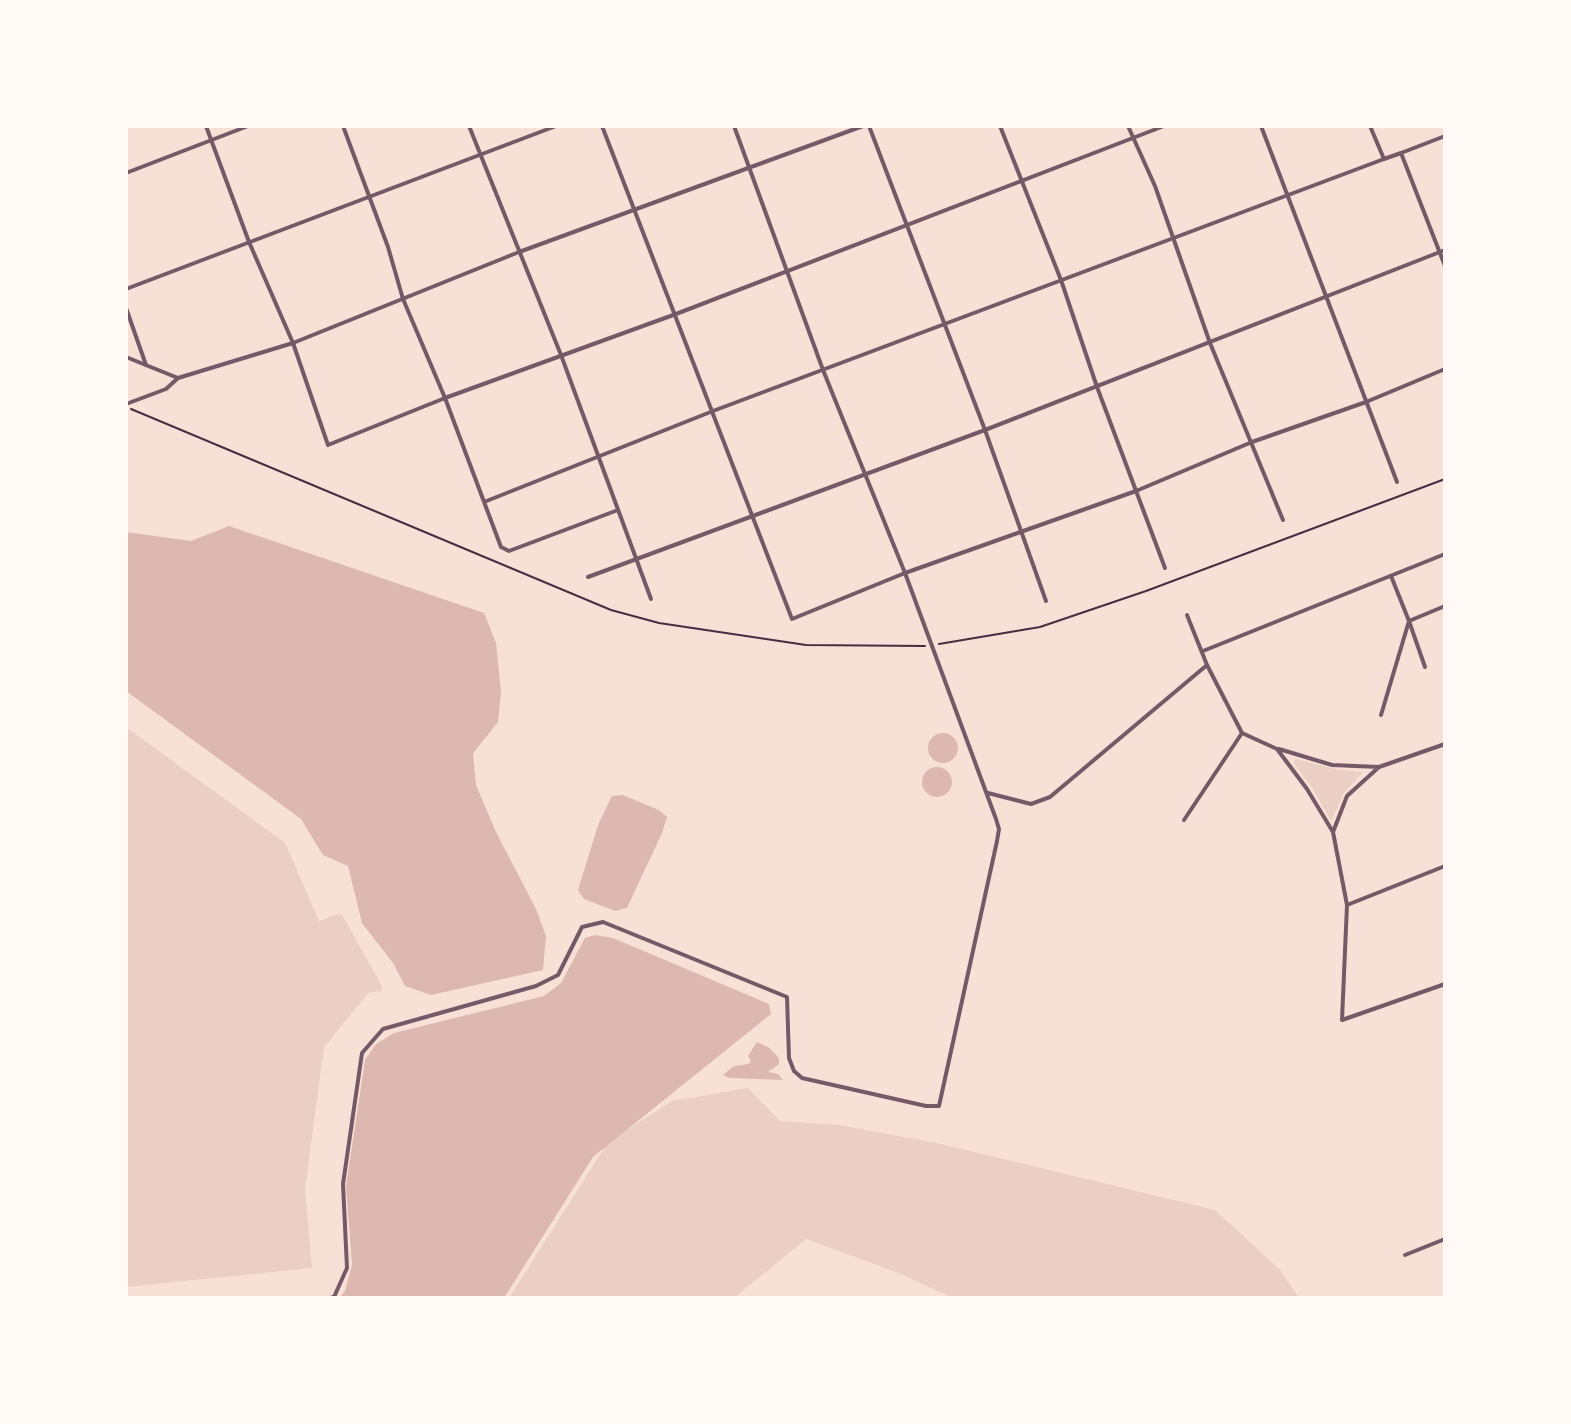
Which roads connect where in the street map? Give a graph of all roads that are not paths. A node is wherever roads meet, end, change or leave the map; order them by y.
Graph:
1 (206, 126) edge
2 (248, 126) edge
3 (343, 126) edge
4 (469, 126) edge
5 (556, 126) edge
6 (602, 126) edge
7 (734, 126) edge
8 (866, 126) edge
9 (1000, 126) edge
10 (1128, 126) edge
11 (1164, 126) edge
12 (1261, 126) edge
13 (1370, 126) edge
14 (1445, 136) edge
15 (1132, 138) junction
16 (211, 139) junction
17 (1401, 153) junction
18 (481, 155) junction
19 (1384, 159) junction
20 (748, 166) junction
21 (126, 173) edge
22 (1021, 180) junction
23 (369, 195) junction
24 (1288, 195) junction
25 (635, 210) junction
26 (906, 223) junction
27 (1174, 239) junction
28 (249, 242) junction
29 (1442, 251) edge
30 (519, 252) junction
31 (1445, 266) edge
32 (786, 272) junction
33 (1061, 280) junction
34 (126, 289) edge
35 (1326, 297) junction
36 (403, 299) junction
37 (126, 308) edge
38 (676, 314) junction
39 (944, 326) junction
40 (293, 343) junction
41 (1210, 343) junction
42 (561, 355) junction
43 (126, 357) edge
44 (146, 365) junction
45 (1445, 369) edge
46 (823, 370) junction
47 (178, 378) junction
48 (1097, 387) junction
49 (445, 398) junction
50 (1366, 402) junction
51 (126, 406) edge
52 (713, 411) junction
53 (985, 430) junction
54 (1252, 442) junction
55 (599, 457) junction
56 (867, 473) junction
57 (1397, 482) dead end
58 (1136, 491) junction
59 (484, 502) junction
60 (618, 510) junction
61 (752, 518) junction
62 (1283, 520) dead end
63 (1021, 532) junction
64 (1445, 554) edge
65 (635, 560) junction
66 (1165, 568) dead end
67 (905, 573) junction
68 (1391, 576) junction
69 (588, 577) dead end
70 (651, 599) dead end
71 (1046, 601) dead end
72 (1445, 606) edge
73 (1187, 615) dead end
74 (1409, 621) junction
75 (1203, 651) junction
76 (1207, 665) junction
77 (1425, 667) dead end
78 (1381, 715) dead end
79 (1242, 733) junction
80 (1445, 744) edge
81 (1277, 749) junction
82 (1379, 767) junction
83 (988, 793) junction
84 (1184, 820) dead end
85 (1333, 832) junction
86 (1445, 866) edge
87 (1347, 905) junction
88 (1445, 984) edge
89 (1445, 1239) edge
90 (1405, 1255) dead end
91 (330, 1298) edge

1 - 16 street
2 - 16 street
3 - 23 street
4 - 18 street
5 - 18 street
6 - 25 street
7 - 20 street
8 - 20 street
8 - 26 street
9 - 22 street
10 - 15 street
11 - 15 street
12 - 24 street
13 - 19 street
14 - 17 street
15 - 22 street
15 - 27 street
16 - 21 street
16 - 28 street
17 - 19 street
17 - 29 street
18 - 23 street
18 - 30 street
19 - 24 street
20 - 25 street
20 - 32 street
22 - 26 street
22 - 33 street
23 - 28 street
23 - 36 street
24 - 27 street
24 - 35 street
25 - 30 street
25 - 38 street
26 - 32 street
26 - 39 street
27 - 33 street
27 - 41 street
28 - 34 street
28 - 40 street
29 - 31 street
29 - 35 street
30 - 36 street
30 - 42 street
32 - 38 street
32 - 46 street
33 - 39 street
33 - 48 street
35 - 41 street
35 - 50 street
36 - 40 street
36 - 49 street
37 - 44 street
38 - 42 street
38 - 52 street
39 - 46 street
39 - 53 street
40 - 47 street
40 - 49 street
41 - 48 street
41 - 54 street
42 - 49 street
42 - 55 street
43 - 44 street
44 - 47 street
45 - 50 street
46 - 52 street
46 - 56 street
47 - 51 street
48 - 53 street
48 - 58 street
49 - 59 street
50 - 54 street
50 - 57 street
52 - 55 street
52 - 61 street
53 - 56 street
53 - 63 street
54 - 58 street
54 - 62 street
55 - 59 street
55 - 60 street
56 - 61 street
56 - 67 street
58 - 63 street
58 - 66 street
59 - 60 street
60 - 65 street
61 - 65 street
61 - 67 street
63 - 67 street
63 - 71 street
64 - 68 street
65 - 69 street
65 - 70 street
67 - 83 street
68 - 74 street
68 - 75 street
72 - 74 street
73 - 75 street
74 - 77 street
74 - 78 street
75 - 76 street
76 - 79 street
76 - 83 street
79 - 81 street
79 - 84 street
80 - 82 street
81 - 82 street
81 - 85 street
82 - 85 street
83 - 91 street
85 - 87 street
86 - 87 street
87 - 88 street
89 - 90 street

